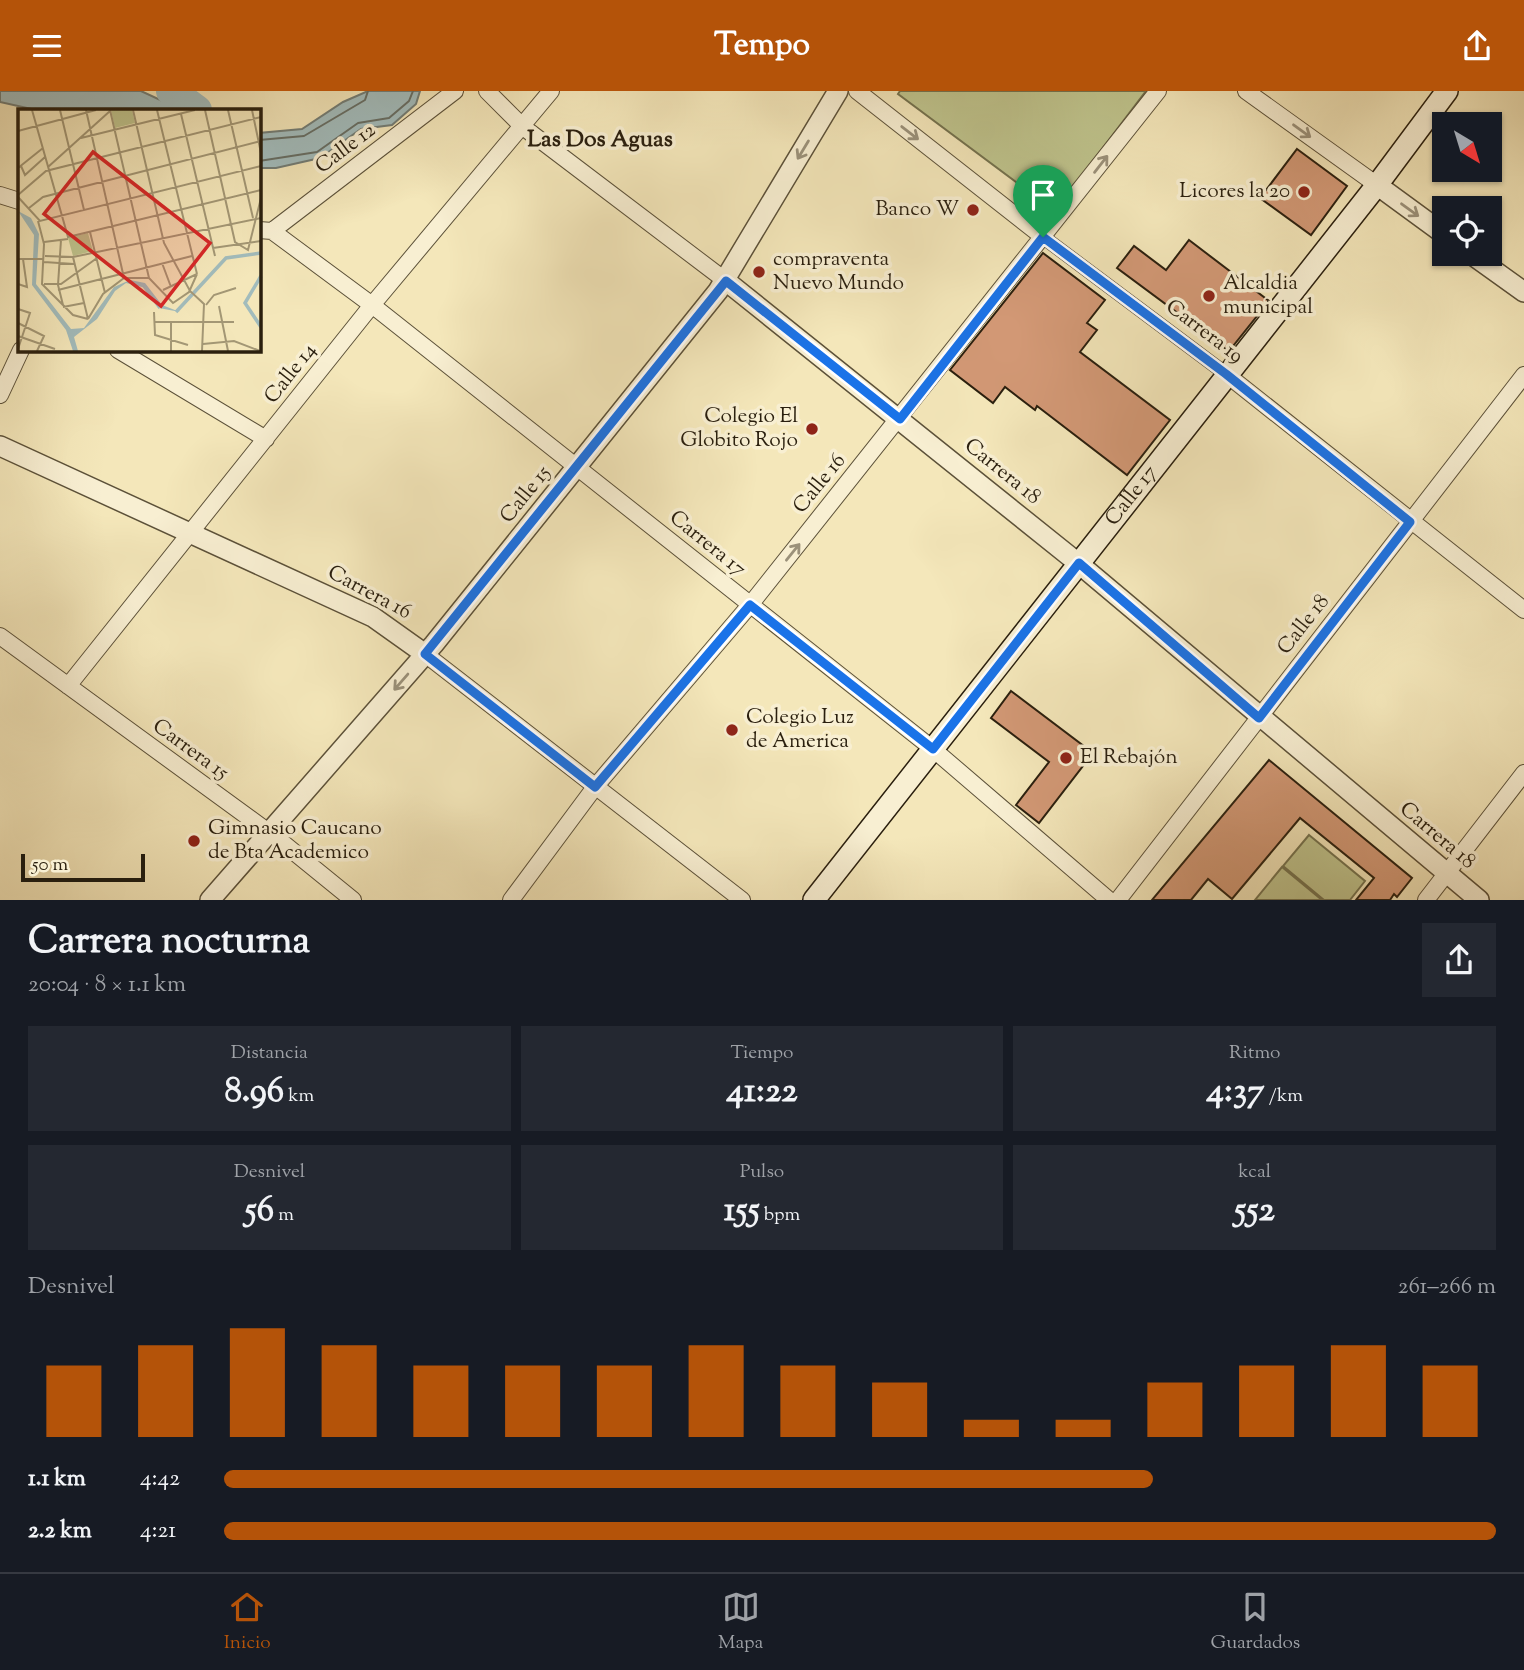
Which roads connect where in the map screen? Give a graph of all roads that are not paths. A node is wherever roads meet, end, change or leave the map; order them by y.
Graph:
1 (455, 91) edge
2 (487, 91) edge
3 (551, 91) edge
4 (838, 91) edge
5 (857, 91) edge
6 (1158, 91) edge
7 (1247, 91) edge
8 (1447, 91) edge
9 (523, 127) junction
10 (1377, 185) junction
11 (0, 195) edge
12 (18, 201) edge
13 (1432, 225) edge
14 (265, 230) edge
15 (1043, 237) junction
16 (1488, 266) edge
17 (726, 281) junction
18 (1524, 292) edge
19 (372, 305) junction
20 (20, 352) edge
21 (121, 352) edge
22 (1226, 374) junction
23 (1524, 375) edge
24 (0, 395) edge
25 (900, 419) junction
26 (266, 439) junction
27 (0, 446) edge
28 (578, 467) junction
29 (1410, 522) junction
30 (190, 533) junction
31 (1079, 563) junction
32 (750, 605) junction
33 (1524, 610) edge
34 (0, 636) edge
35 (425, 654) junction
36 (68, 687) junction
37 (1259, 718) junction
38 (933, 749) junction
39 (1524, 773) edge
40 (595, 787) junction
41 (269, 833) junction
42 (1446, 873) junction
43 (211, 900) edge
44 (353, 900) edge
45 (511, 900) edge
46 (742, 900) edge
47 (814, 900) edge
48 (1109, 900) edge
49 (1118, 900) edge
50 (1426, 900) edge
51 (1479, 900) edge

1 - 14 street, Calle 12
2 - 9 street, Carrera 18
3 - 9 street, Calle 14
4 -> 17 street, Calle 15
5 -> 15 street, Carrera 19
15 -> 6 street, Calle 16
7 -> 10 street
8 - 10 main road, Calle 17
9 - 17 street, Carrera 18
9 - 19 street, Calle 14
10 -> 13 street
10 - 22 main road, Calle 17
11 - 12 street
14 - 19 street, Carrera 17
15 - 22 street, Carrera 19
15 - 25 street, Calle 16
16 - 18 street
17 - 25 street, Carrera 18
17 - 28 street, Calle 15
19 - 26 street, Calle 14
19 - 28 street, Carrera 17
20 - 24 street
21 - 26 street
22 - 29 street, Carrera 19
22 - 31 main road, Calle 17
23 - 29 street, Calle 18
25 - 31 street, Carrera 18
32 -> 25 street, Calle 16
26 - 30 street, Calle 14
27 - 30 street, Carrera 16
28 - 32 street, Carrera 17
28 - 35 street, Calle 15
29 - 33 street, Carrera 19
29 - 37 street, Calle 18
30 - 35 street, Carrera 16
30 - 36 street, Calle 14
31 - 37 street, Carrera 18
31 - 38 main road, Calle 17
32 - 38 street, Carrera 17
32 - 40 street, Calle 16
34 - 36 street, Carrera 15
35 - 40 street, Carrera 16
35 -> 41 street, Calle 15
36 - 41 street, Carrera 15
37 - 42 street, Carrera 18
37 - 49 street, Calle 18
38 - 47 main road, Calle 17
38 - 48 street, Carrera 17
39 - 42 street
40 - 45 street, Calle 16
40 - 46 street, Carrera 16
41 - 43 street, Calle 15
41 - 44 street, Carrera 15
42 - 50 street
42 - 51 street, Carrera 18

